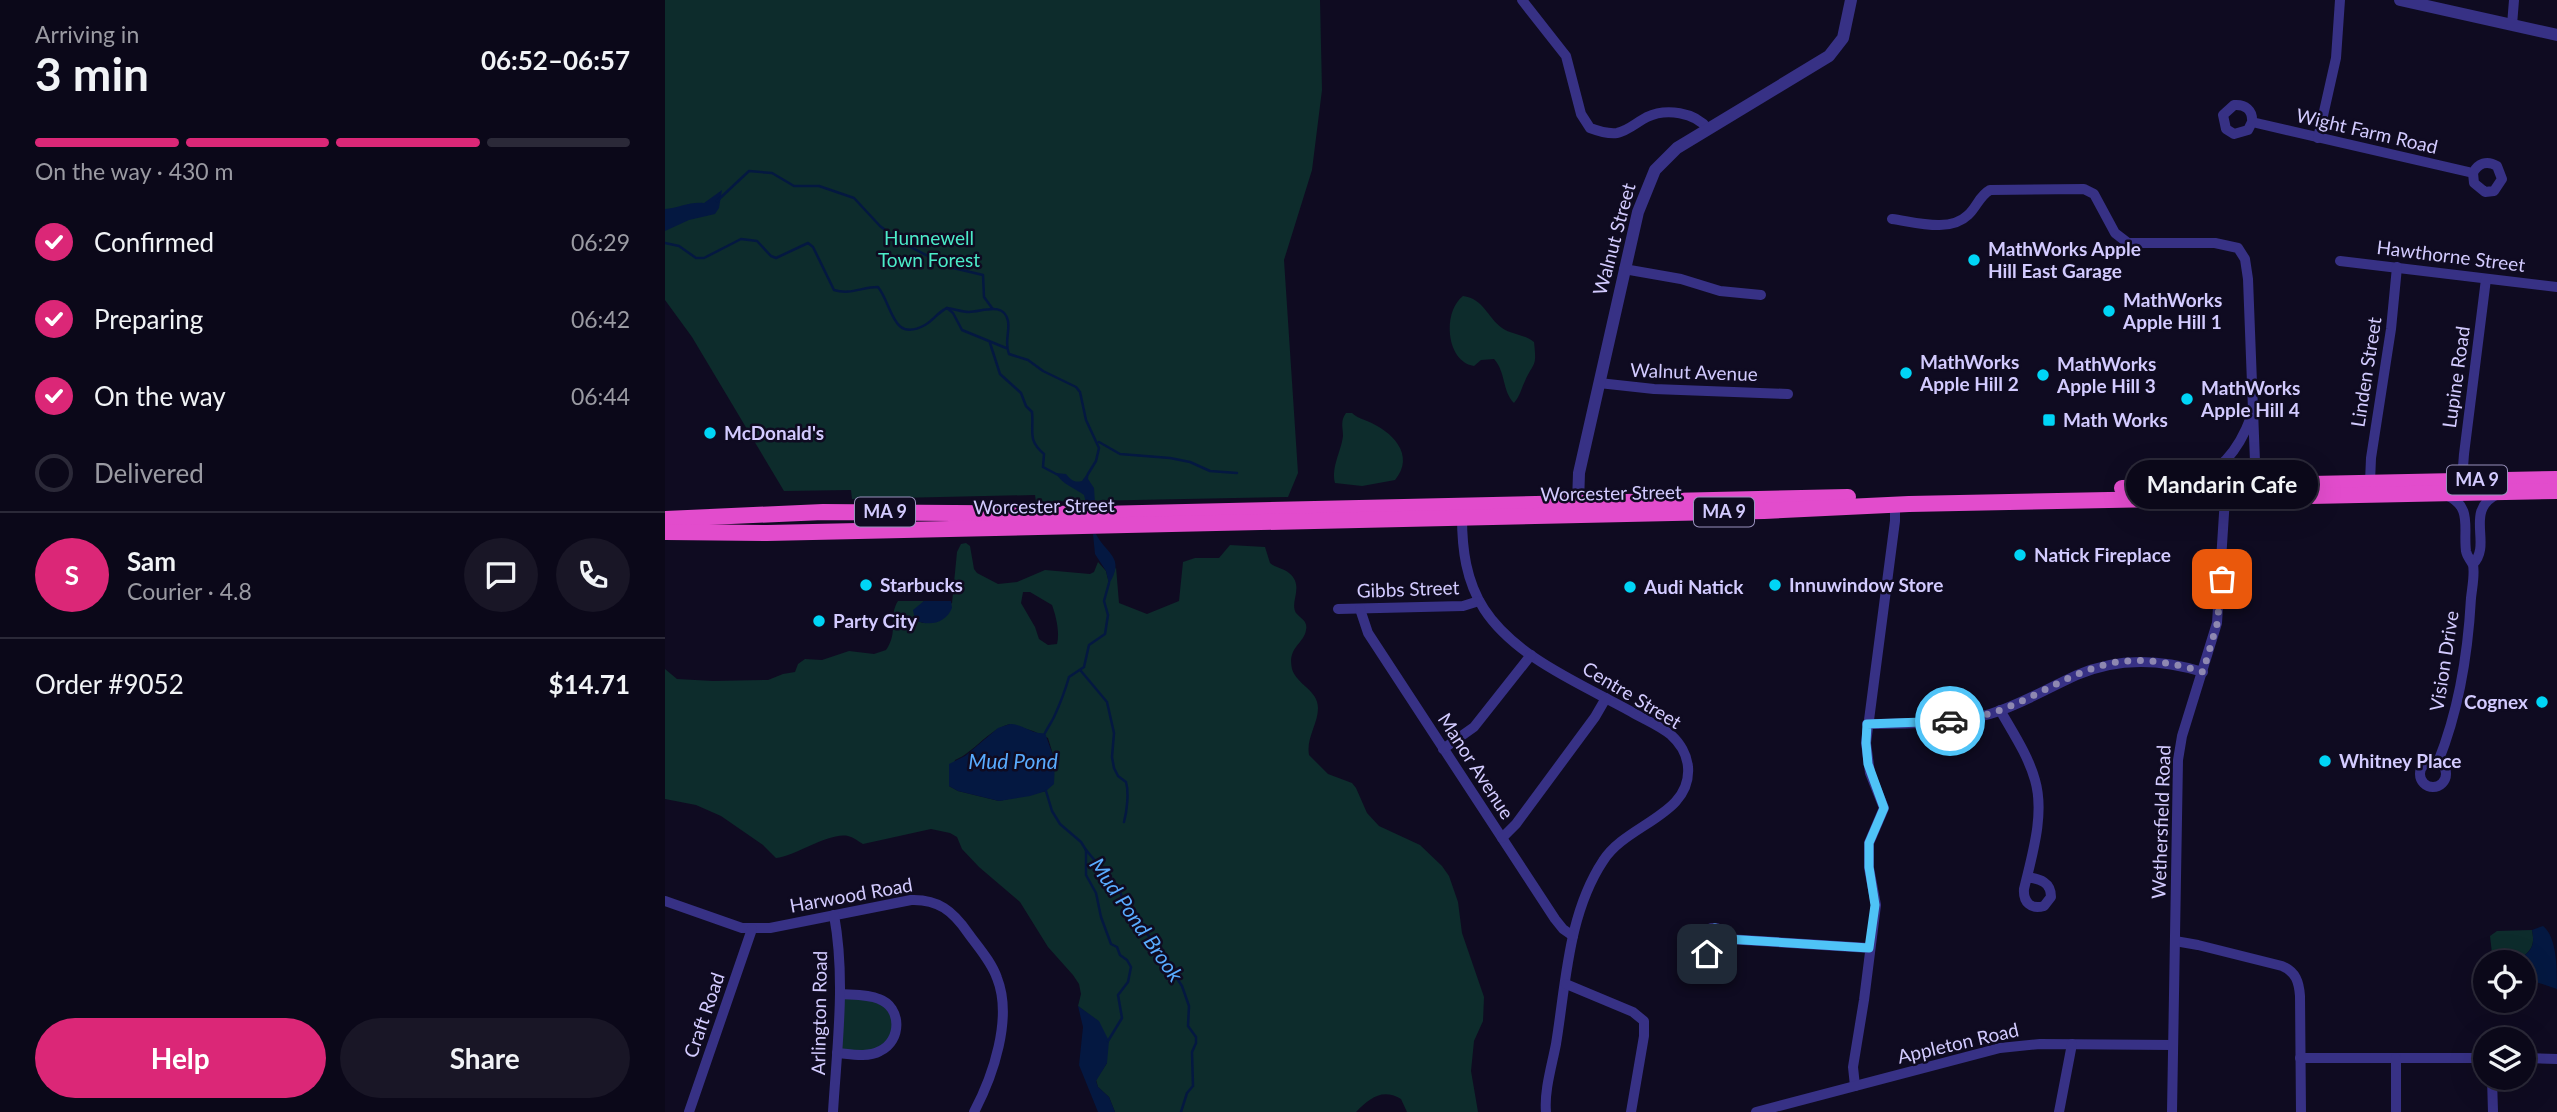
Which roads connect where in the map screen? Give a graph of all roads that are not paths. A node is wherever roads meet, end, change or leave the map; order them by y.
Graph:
1 (1522, 0) edge
2 (1851, 0) edge
3 (2340, 0) edge
4 (2400, 0) edge
5 (2514, 0) edge
6 (2512, 25) junction
7 (2557, 35) edge
8 (2252, 122) dead end
9 (1708, 129) junction
10 (2318, 138) junction
11 (2473, 173) dead end
12 (1892, 219) dead end
13 (2340, 261) dead end
14 (2397, 267) junction
15 (1624, 269) junction
16 (2486, 279) junction
17 (2557, 287) edge
18 (1761, 295) dead end
19 (1599, 383) junction
20 (1788, 394) dead end
21 (2252, 413) junction
22 (2557, 479) edge
23 (2462, 481) junction
24 (2370, 482) junction
25 (2275, 484) junction
26 (2171, 487) junction
27 (2557, 491) edge
28 (2504, 492) junction
29 (2439, 494) junction
30 (2225, 498) junction
31 (1578, 503) junction
32 (1895, 504) junction
33 (729, 516) junction
34 (1462, 517) junction
35 (665, 519) edge
36 (665, 533) edge
37 (729, 534) junction
38 (2473, 564) junction
39 (1479, 601) junction
40 (1338, 609) dead end
41 (1360, 609) junction
42 (1531, 655) junction
43 (2203, 672) junction
44 (1606, 698) junction
45 (2000, 710) junction
46 (1867, 724) junction
47 (1443, 748) junction
48 (2438, 762) dead end
49 (1502, 838) junction
50 (2027, 877) dead end
51 (665, 901) edge
52 (834, 915) junction
53 (752, 929) junction
54 (1573, 936) junction
55 (1727, 939) dead end
56 (2175, 942) junction
57 (1869, 948) junction
58 (1566, 984) junction
59 (840, 994) junction
60 (2072, 1044) junction
61 (2173, 1045) junction
62 (837, 1053) junction
63 (2300, 1058) junction
64 (2396, 1058) junction
65 (2473, 1058) edge
66 (2536, 1058) edge
67 (2557, 1059) edge
68 (1855, 1086) junction
69 (2492, 1090) edge
70 (689, 1112) edge
71 (833, 1112) edge
72 (974, 1112) edge
73 (1546, 1112) edge
74 (1632, 1112) edge
75 (1756, 1112) edge
76 (2059, 1112) edge
77 (2172, 1112) edge
78 (2301, 1112) edge
79 (2396, 1112) edge
80 (2493, 1112) edge

1 - 9 street
2 - 9 street, Walnut Street
3 - 10 street
4 - 6 street
5 - 6 street
6 - 7 street
8 - 10 street, Wight Farm Road
9 - 15 street, Walnut Street
10 - 11 street, Wight Farm Road
12 - 21 street
13 - 14 street, Hawthorne Street
14 - 16 street, Hawthorne Street
14 - 24 street, Linden Street
15 - 18 street
15 - 19 street, Walnut Street
16 - 17 street, Hawthorne Street
16 - 23 street, Lupine Road
19 - 20 street, Walnut Avenue
19 - 31 street, Walnut Street
21 - 25 street
21 - 26 street
22 - 23 highway, Worcester Street / MA 9
23 - 24 highway, Worcester Street / MA 9
24 - 25 highway, Worcester Street / MA 9
25 - 26 highway, Worcester Street / MA 9
26 - 31 highway, Worcester Street / MA 9
27 - 28 highway, Worcester Street / MA 9
28 - 29 highway, Worcester Street / MA 9
28 - 38 street, Vision Drive
29 - 30 highway, Worcester Street / MA 9
29 - 38 street, Vision Drive
30 - 32 highway, Worcester Street / MA 9
30 - 43 street, Wethersfield Road
31 - 33 highway, Worcester Street / MA 9
32 - 34 highway, Worcester Street / MA 9
32 - 46 street
33 - 35 highway, Worcester Street / MA 9
33 - 37 highway
34 - 37 highway, Worcester Street / MA 9
34 - 39 street, Centre Street
36 - 37 highway, Worcester Street / MA 9
38 - 48 street, Vision Drive
39 - 41 street, Gibbs Street
39 - 42 street, Centre Street
40 - 41 street, Gibbs Street
41 - 47 street, Manor Avenue
42 - 44 street, Centre Street
42 - 47 street
43 - 45 street
43 - 56 street, Wethersfield Road
44 - 49 street
44 - 54 street, Centre Street
45 - 46 street
45 - 50 street
46 - 57 street
47 - 49 street, Manor Avenue
49 - 54 street, Manor Avenue
51 - 53 street, Harwood Road
52 - 53 street, Harwood Road
52 - 59 street, Arlington Road
52 - 72 street, Harwood Road
53 - 70 street, Craft Road
54 - 58 street, Centre Street
55 - 57 street
56 - 61 street, Wethersfield Road
56 - 63 street
57 - 68 street
58 - 73 street, Centre Street
58 - 74 street
59 - 62 street, Arlington Road
59 - 62 street
60 - 61 street, Appleton Road
60 - 68 street, Appleton Road
60 - 76 street
61 - 77 street, Wethersfield Road
62 - 71 street, Arlington Road
63 - 64 street
63 - 78 street
64 - 65 street
64 - 79 street
66 - 67 street
68 - 75 street, Appleton Road
69 - 80 street

